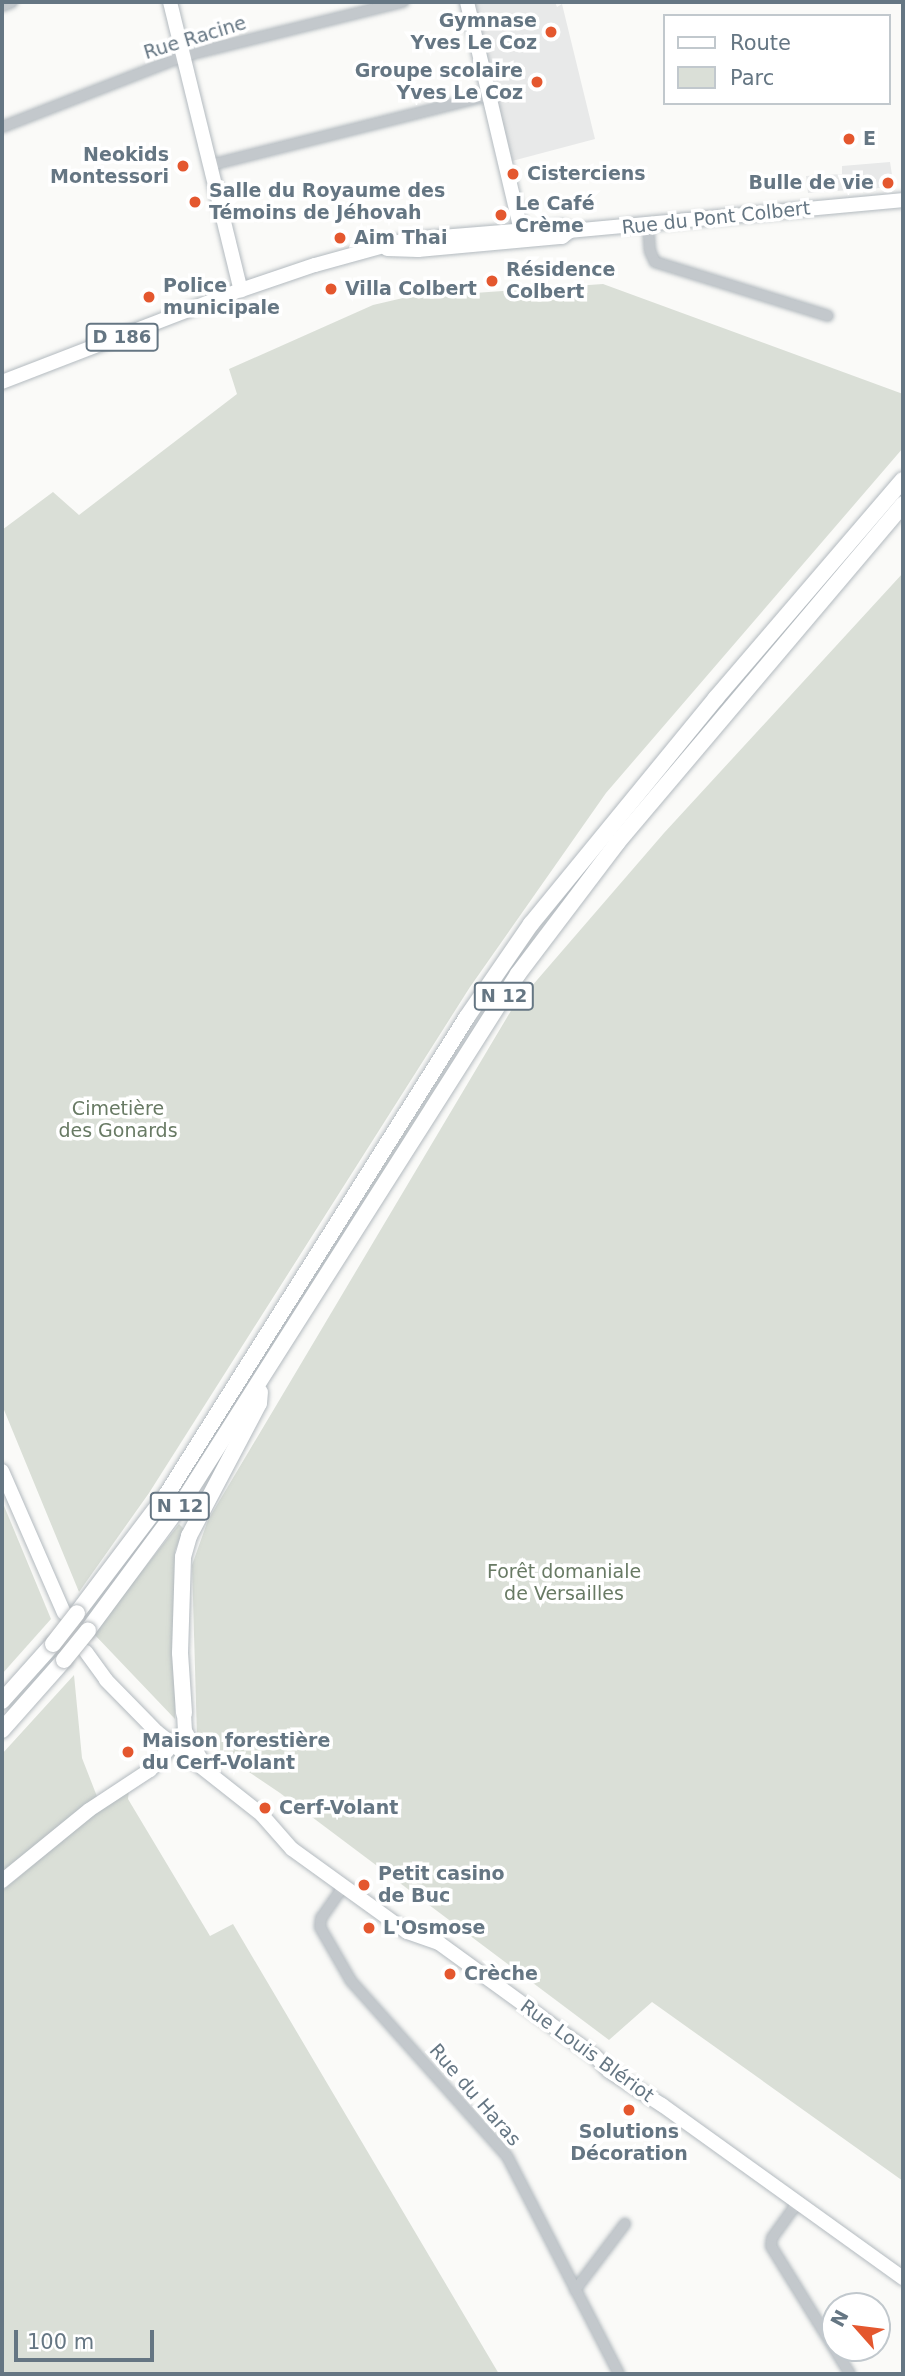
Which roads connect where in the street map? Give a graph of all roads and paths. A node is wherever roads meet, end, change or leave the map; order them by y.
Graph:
1 (12, 2) edge
2 (170, 2) edge
3 (403, 2) edge
4 (467, 2) edge
5 (2, 6) edge
6 (184, 56) junction
7 (489, 95) junction
8 (2, 127) edge
9 (211, 165) junction
10 (903, 200) edge
11 (648, 224) junction
12 (522, 235) junction
13 (241, 290) junction
14 (828, 316) dead end
15 (2, 382) edge
16 (903, 480) edge
17 (903, 503) edge
18 (263, 1376) junction
19 (2, 1471) edge
20 (70, 1613) junction
21 (86, 1652) dead end
22 (2, 1701) edge
23 (184, 1713) joint
24 (2, 1730) edge
25 (186, 1731) junction
26 (173, 1747) junction
27 (208, 1775) junction
28 (2, 1881) edge
29 (343, 1887) junction
30 (798, 2202) junction
31 (625, 2224) dead end
32 (903, 2278) edge
33 (575, 2290) junction
34 (619, 2374) edge
35 (850, 2374) edge

1 - 5 street
2 - 6 main road
3 - 6 street, Rue Racine
4 - 7 main road
6 - 8 street, Rue Racine
6 - 9 main road
7 - 9 street
7 - 12 main road
9 - 13 main road
10 - 11 main road, Rue du Pont Colbert / D 186
11 - 12 main road, Rue du Pont Colbert / D 186
11 - 14 street
12 - 13 main road, Rue du Pont Colbert / D 186
13 - 15 main road, D 186
16 - 20 highway, N 12
17 - 18 highway, N 12
18 - 23 highway
18 - 24 highway, N 12, bridge
19 - 20 main road
20 - 22 highway, N 12, bridge
21 - 26 main road, Rue Louis Blériot
23 - 25 main road
25 - 26 main road
25 - 27 main road
26 - 27 main road, Rue Louis Blériot
26 - 28 main road
27 - 29 main road, Rue Louis Blériot
29 - 30 main road, Rue Louis Blériot
29 - 33 street, Rue du Haras
30 - 32 main road, Rue Louis Blériot
30 - 35 street
31 - 33 street
33 - 34 street, Rue du Haras

